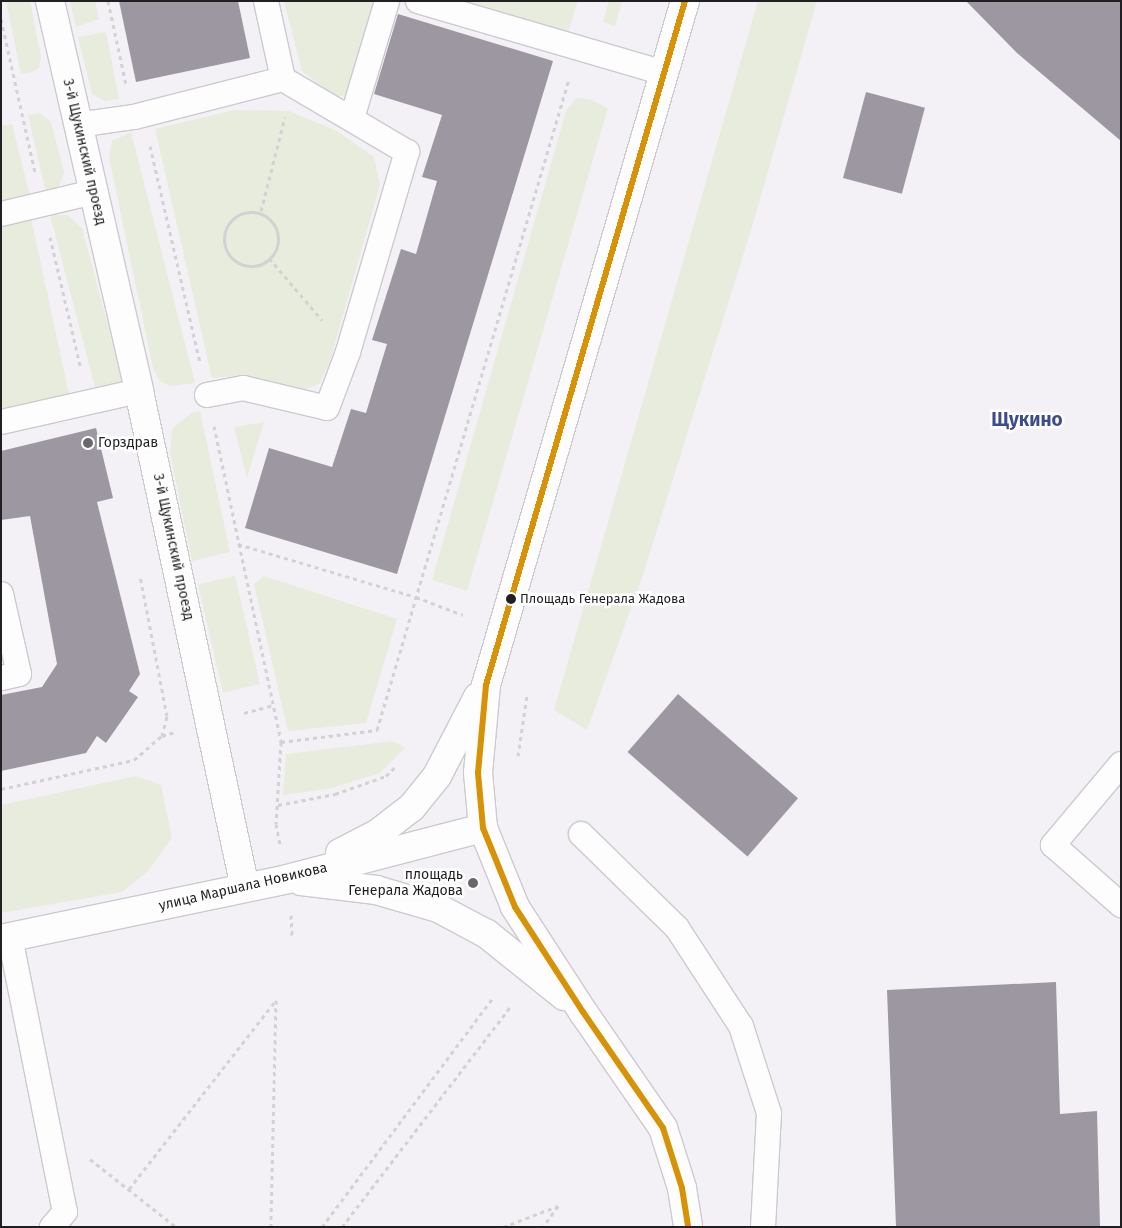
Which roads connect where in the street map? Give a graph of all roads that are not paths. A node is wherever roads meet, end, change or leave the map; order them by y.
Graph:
1 (50, 1) edge
2 (266, 1) edge
3 (387, 1) edge
4 (418, 1) edge
5 (685, 1) edge
6 (665, 74) junction
7 (288, 81) junction
8 (352, 118) junction
9 (77, 124) junction
10 (93, 192) junction
11 (1, 214) edge
12 (140, 391) junction
13 (207, 395) road end
14 (1, 422) edge
15 (1, 594) edge
16 (1, 678) edge
17 (486, 684) junction
18 (1121, 764) edge
19 (483, 828) junction
20 (582, 834) dead end
21 (287, 879) junction
22 (245, 888) junction
23 (1121, 905) edge
24 (6, 938) edge
25 (583, 1012) junction
26 (52, 1227) edge
27 (688, 1227) edge
28 (763, 1227) edge

1 - 9 street, 3-й Щукинский проезд
2 - 7 lane
3 - 8 lane
4 - 6 lane
5 - 6 street
6 - 17 street
7 - 8 lane
7 - 9 lane
8 - 13 lane
9 - 10 street, 3-й Щукинский проезд
10 - 11 lane
10 - 12 street, 3-й Щукинский проезд
12 - 14 lane
12 - 22 street, 3-й Щукинский проезд
15 - 16 lane
17 - 19 street
17 - 21 street
18 - 23 lane
19 - 21 street, улица Маршала Новикова
19 - 25 street
20 - 28 lane
21 - 22 street, улица Маршала Новикова
21 - 25 street
22 - 24 street, улица Маршала Новикова
24 - 26 lane
25 - 27 street

